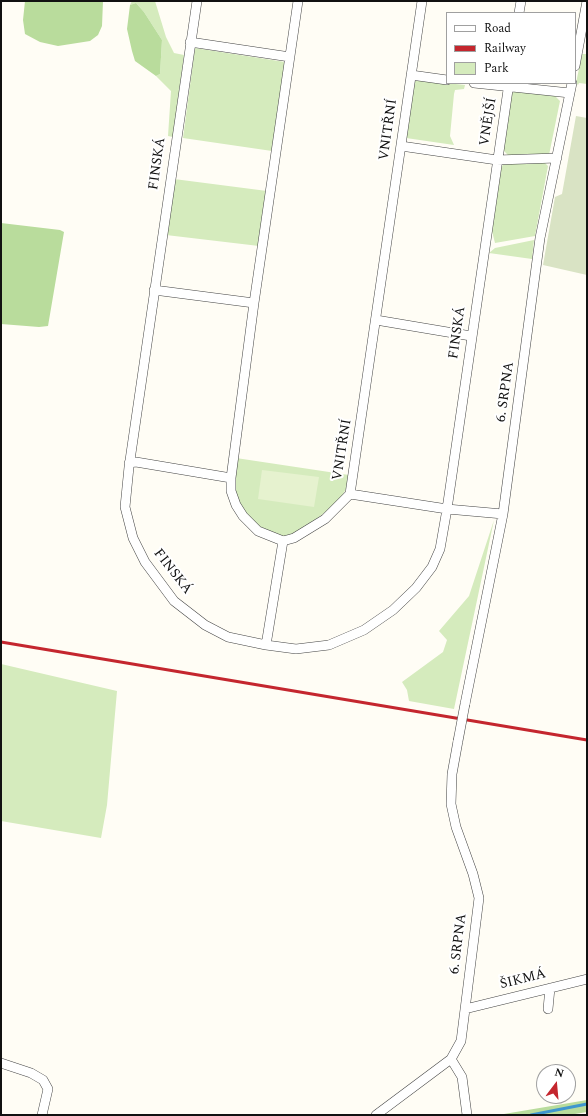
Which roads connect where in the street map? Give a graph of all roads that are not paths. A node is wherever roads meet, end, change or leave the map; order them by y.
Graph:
1 (196, 1) edge
2 (298, 1) edge
3 (422, 1) edge
4 (521, 1) edge
5 (587, 1) edge
6 (519, 12) edge
7 (190, 42) junction
8 (290, 57) junction
9 (576, 61) edge
10 (411, 76) junction
11 (446, 80) edge
12 (491, 84) edge
13 (572, 84) edge
14 (508, 85) edge
15 (570, 93) junction
16 (401, 146) junction
17 (556, 158) junction
18 (497, 160) junction
19 (154, 290) junction
20 (254, 303) junction
21 (376, 320) junction
22 (471, 336) junction
23 (129, 463) junction
24 (231, 478) junction
25 (350, 494) junction
26 (447, 509) junction
27 (503, 514) junction
28 (283, 541) junction
29 (266, 645) junction
30 (587, 979) edge
31 (550, 988) junction
32 (465, 1009) junction
33 (548, 1009) dead end
34 (451, 1059) junction
35 (1, 1063) edge
36 (42, 1115) edge
37 (376, 1115) edge
38 (467, 1115) edge

1 - 7 street, FINSKÁ
2 - 8 street
3 - 10 street, VNITŘNÍ
4 - 6 street
5 - 9 street
7 - 8 street
7 - 19 street, FINSKÁ
8 - 20 street
10 - 11 street
10 - 16 street, VNITŘNÍ
12 - 14 street, VNĚJŠÍ
13 - 15 street, 6. SRPNA
14 - 15 street, VNĚJŠÍ
14 - 18 street, VNĚJŠÍ
15 - 17 street, 6. SRPNA
16 - 18 street
16 - 21 street, VNITŘNÍ
17 - 18 street
17 - 27 street, 6. SRPNA
18 - 22 street, FINSKÁ
19 - 20 street
19 - 23 street, FINSKÁ
20 - 24 street
21 - 22 street
21 - 25 street, VNITŘNÍ
22 - 26 street, FINSKÁ
23 - 24 street
23 - 29 street, FINSKÁ
24 - 28 street
25 - 26 street
25 - 28 street, VNITŘNÍ
26 - 27 street
26 - 29 street, FINSKÁ
27 - 32 street, 6. SRPNA, bridge
28 - 29 street
30 - 31 street, ŠIKMÁ
31 - 32 street, ŠIKMÁ
31 - 33 street
32 - 34 street, 6. SRPNA
34 - 37 street, 6. SRPNA
34 - 38 street
35 - 36 street

